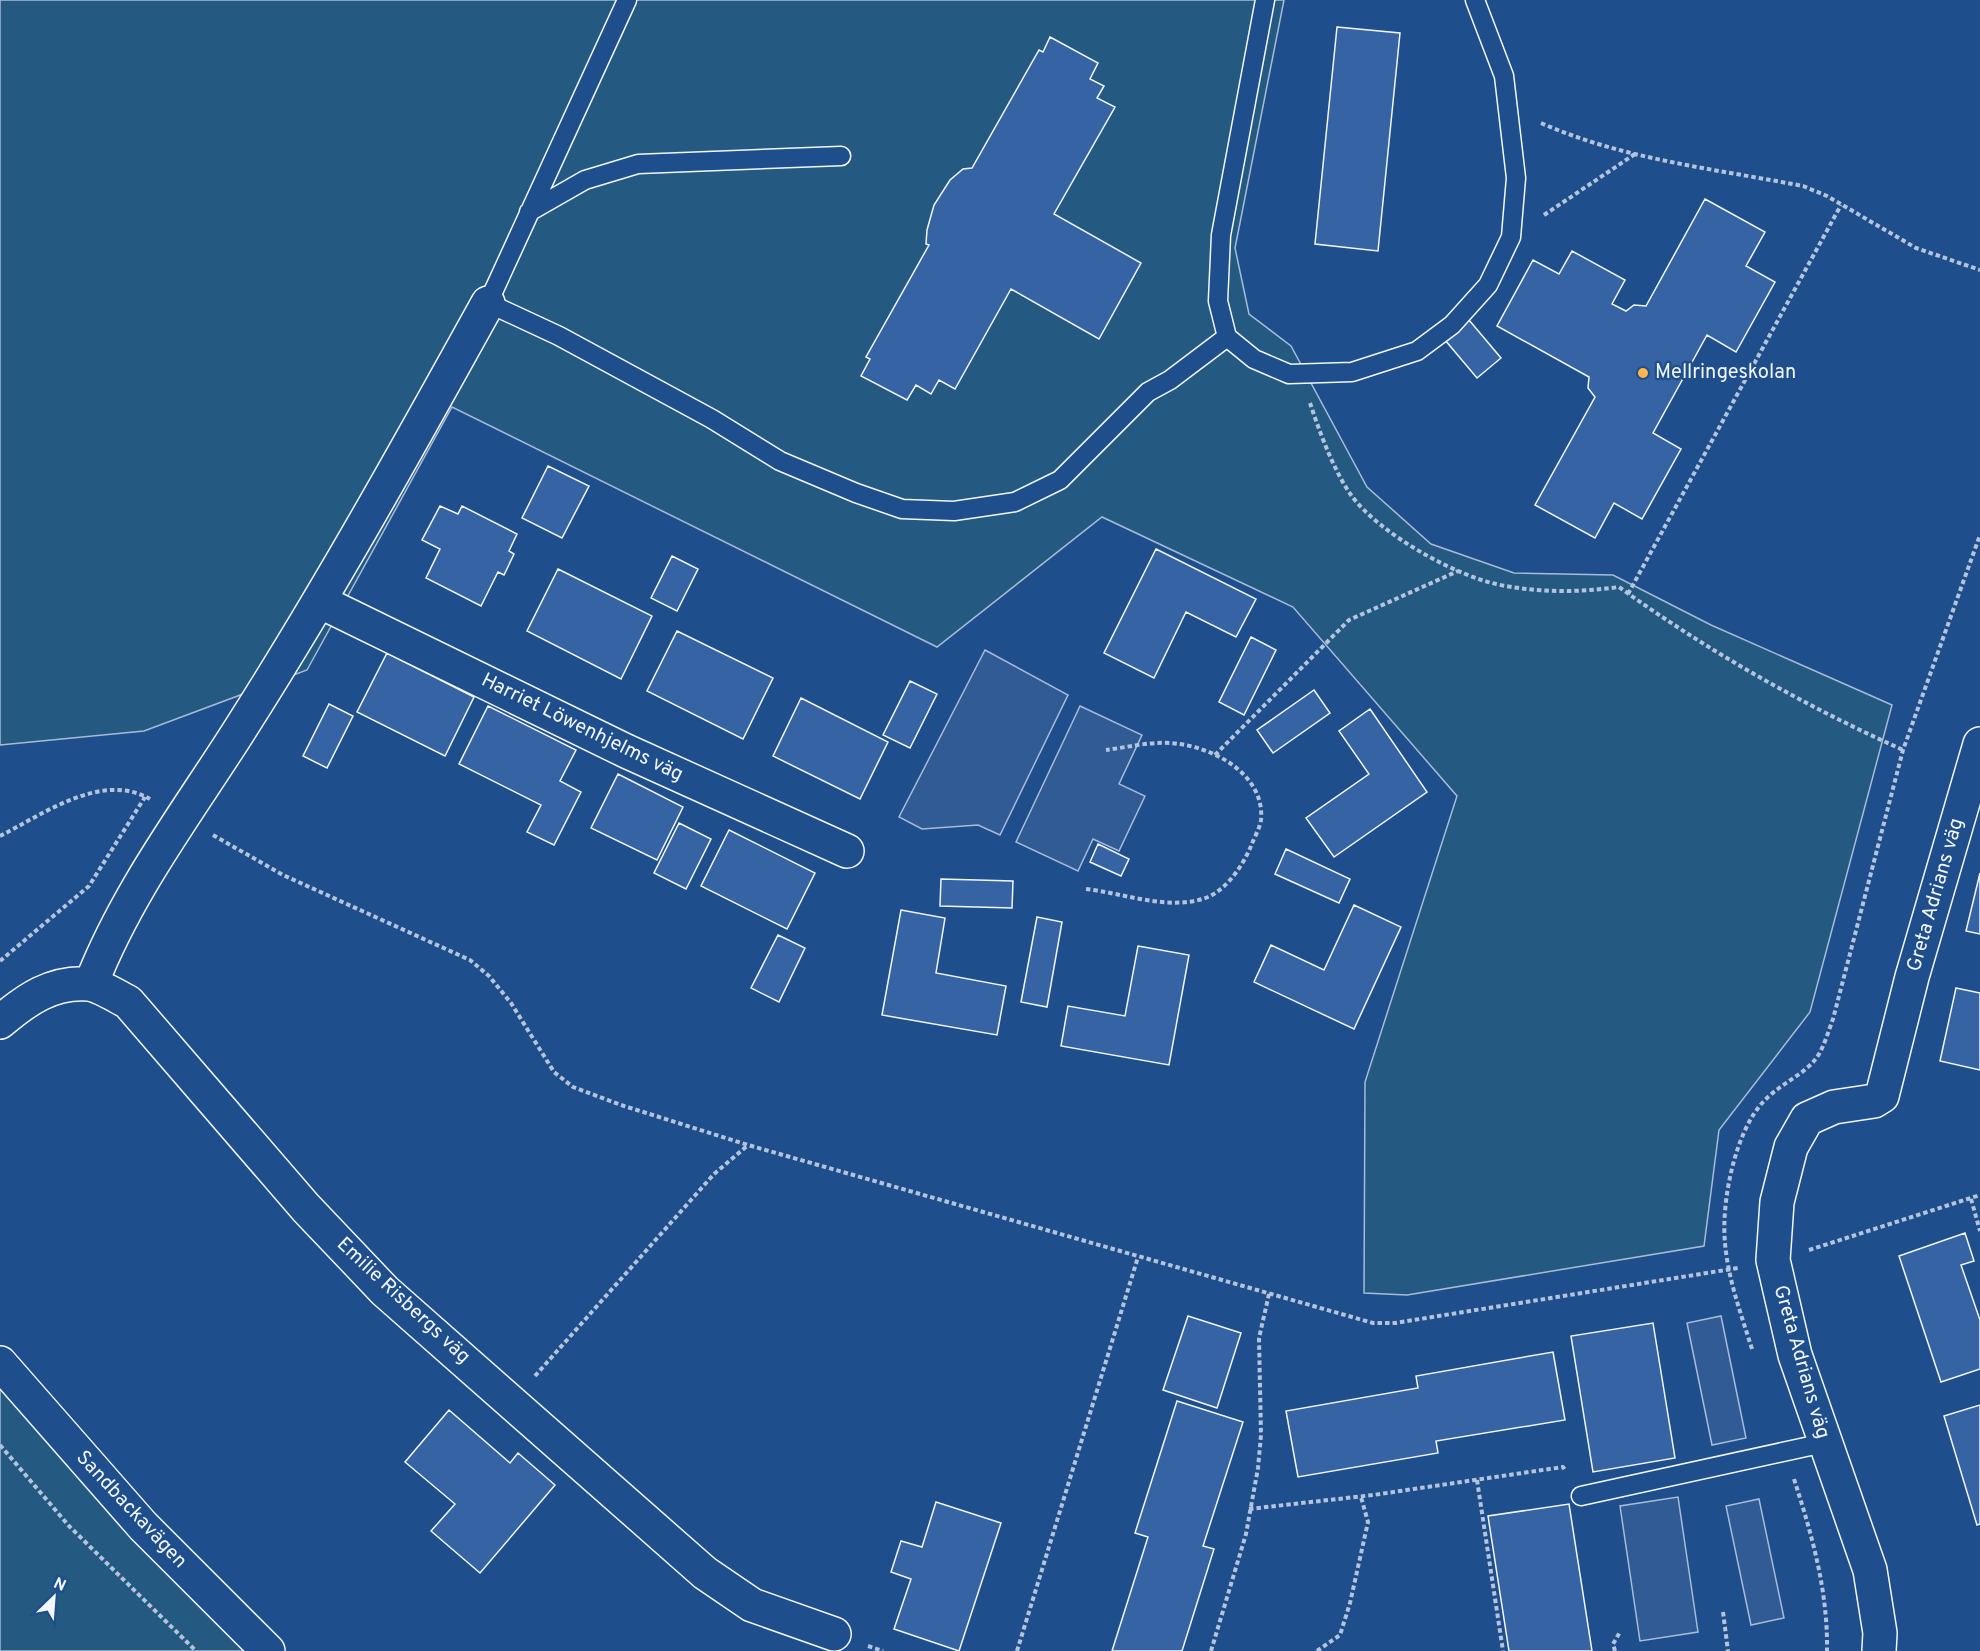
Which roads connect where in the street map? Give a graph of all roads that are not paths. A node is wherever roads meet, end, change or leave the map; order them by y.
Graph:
1 (627, 0) edge
2 (1265, 0) edge
3 (1475, 0) edge
4 (842, 156) dead end
5 (528, 212) junction
6 (488, 303) junction
7 (1227, 337) junction
8 (319, 601) junction
9 (1980, 744) edge
10 (847, 851) dead end
11 (91, 984) junction
12 (0, 1022) edge
13 (0, 1363) edge
14 (1824, 1443) junction
15 (1581, 1496) road end
16 (834, 1634) dead end
17 (268, 1651) edge
18 (1879, 1651) edge

1 - 5 lane
2 - 7 lane
3 - 7 lane
4 - 5 lane
5 - 6 lane
6 - 7 lane
6 - 8 street
8 - 10 street, Harriet Löwenhjelms väg
8 - 11 street
9 - 14 street, Greta Adrians väg
11 - 12 street
11 - 16 street, Emilie Risbergs väg
13 - 17 street, Sandbackavägen
14 - 15 lane
14 - 18 street, Greta Adrians väg

